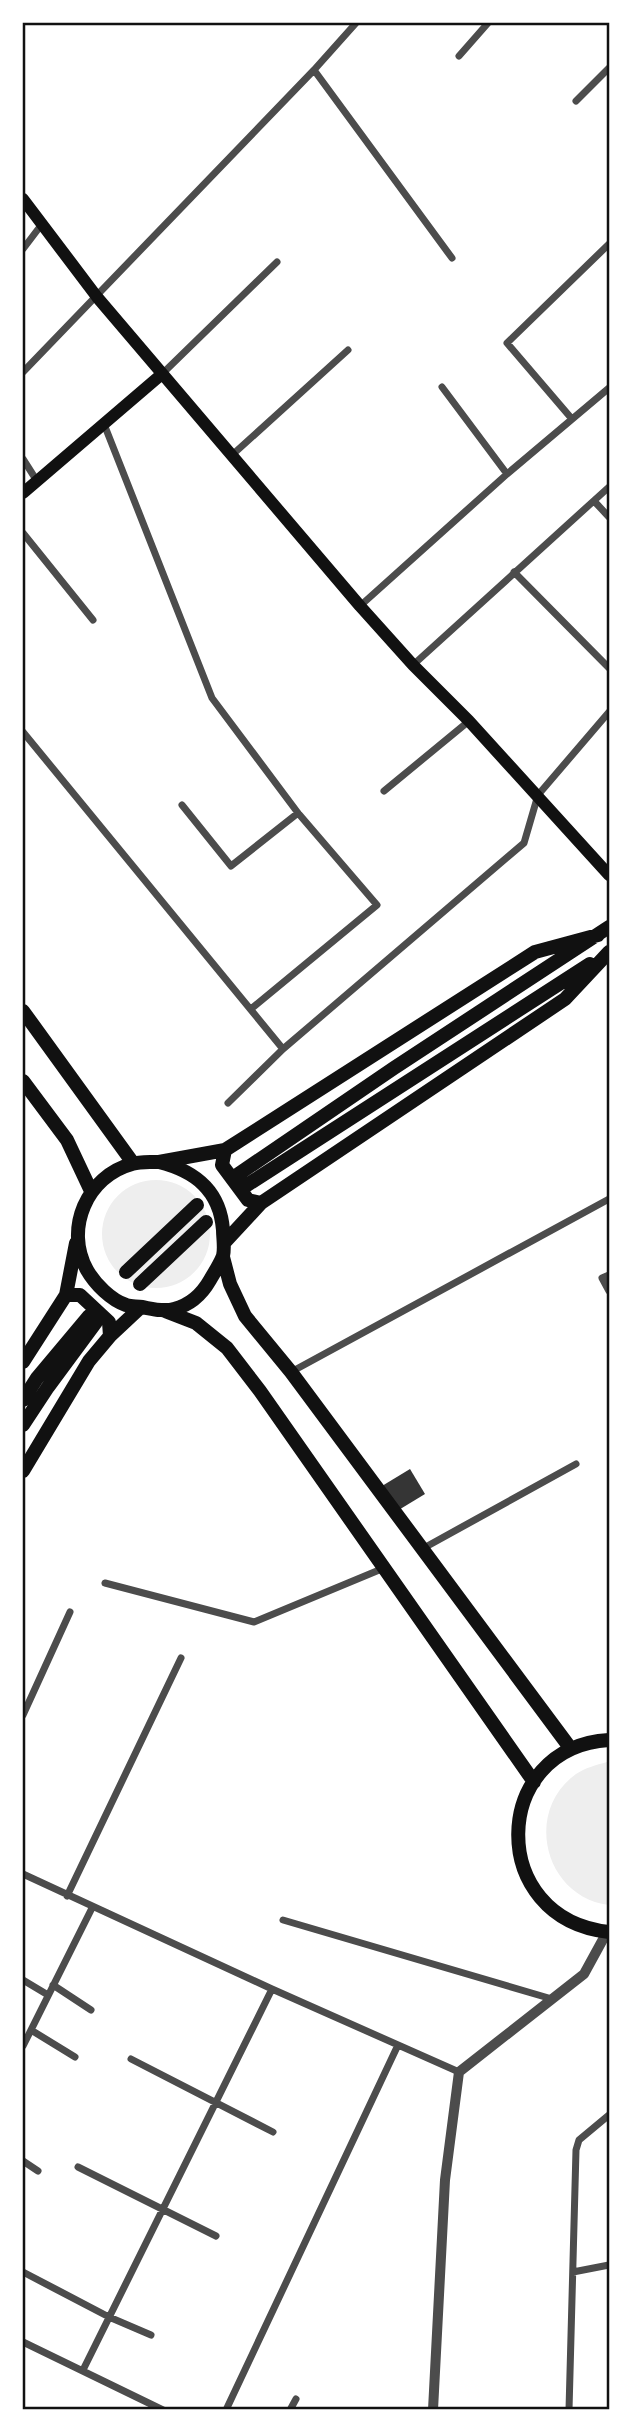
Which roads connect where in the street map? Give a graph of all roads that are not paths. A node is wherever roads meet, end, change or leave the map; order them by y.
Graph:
1 (356, 23) edge
2 (488, 23) edge
3 (459, 56) dead end
4 (609, 68) edge
5 (314, 69) junction
6 (576, 101) dead end
7 (23, 199) edge
8 (42, 224) junction
9 (609, 244) edge
10 (23, 249) edge
11 (452, 257) dead end
12 (277, 262) dead end
13 (97, 297) junction
14 (348, 350) dead end
15 (23, 372) edge
16 (162, 374) junction
17 (442, 387) dead end
18 (609, 388) edge
19 (572, 419) junction
20 (104, 424) junction
21 (231, 456) junction
22 (23, 459) edge
23 (507, 474) junction
24 (37, 481) junction
25 (609, 487) edge
26 (23, 493) edge
27 (594, 501) junction
28 (609, 517) edge
29 (23, 533) edge
30 (514, 572) junction
31 (360, 606) junction
32 (93, 620) dead end
33 (414, 665) junction
34 (609, 668) edge
35 (609, 712) edge
36 (469, 721) junction
37 (23, 732) edge
38 (384, 791) dead end
39 (538, 795) junction
40 (182, 805) dead end
41 (298, 813) junction
42 (609, 875) edge
43 (603, 931) edge
44 (609, 952) edge
45 (251, 1009) junction
46 (23, 1011) edge
47 (283, 1049) junction
48 (23, 1081) edge
49 (229, 1103) dead end
50 (223, 1157) junction
51 (159, 1161) junction
52 (133, 1163) junction
53 (92, 1191) junction
54 (247, 1192) junction
55 (609, 1199) edge
56 (197, 1205) dead end
57 (206, 1222) dead end
58 (77, 1238) junction
59 (223, 1250) junction
60 (126, 1272) dead end
61 (609, 1275) edge
62 (140, 1284) dead end
63 (609, 1291) edge
64 (73, 1295) junction
65 (141, 1307) junction
66 (165, 1311) junction
67 (101, 1324) junction
68 (23, 1362) edge
69 (292, 1372) junction
70 (23, 1400) edge
71 (23, 1425) edge
72 (576, 1464) dead end
73 (23, 1471) edge
74 (422, 1549) junction
75 (384, 1568) junction
76 (105, 1583) dead end
77 (70, 1612) dead end
78 (181, 1658) dead end
79 (23, 1715) edge
80 (609, 1740) edge
81 (572, 1749) junction
82 (534, 1782) junction
83 (23, 1874) edge
84 (67, 1896) junction
85 (92, 1908) junction
86 (283, 1920) dead end
87 (608, 1932) edge
88 (23, 1980) edge
89 (53, 1986) junction
90 (272, 1989) junction
91 (48, 1995) junction
92 (552, 2000) junction
93 (91, 2010) dead end
94 (31, 2030) junction
95 (398, 2045) junction
96 (23, 2046) edge
97 (75, 2057) dead end
98 (131, 2059) dead end
99 (459, 2071) junction
100 (216, 2103) junction
101 (609, 2115) edge
102 (273, 2132) dead end
103 (23, 2161) edge
104 (78, 2168) dead end
105 (38, 2171) dead end
106 (162, 2210) junction
107 (216, 2236) dead end
108 (609, 2266) edge
109 (23, 2272) edge
110 (573, 2272) junction
111 (109, 2317) junction
112 (151, 2335) dead end
113 (23, 2342) edge
114 (83, 2371) junction
115 (296, 2399) dead end
116 (163, 2410) edge
117 (226, 2410) edge
118 (290, 2410) edge
119 (433, 2410) edge
120 (569, 2410) edge

1 - 5 street
2 - 3 street
4 - 6 street
5 - 11 street
5 - 13 street
7 - 8 main road
8 - 10 street
8 - 13 main road
9 - 19 street
12 - 16 street
13 - 15 street
13 - 16 main road
14 - 21 street
16 - 20 main road
16 - 21 main road
17 - 23 street
18 - 19 street
19 - 23 street
20 - 24 main road
20 - 41 street
21 - 31 main road
22 - 24 street
23 - 31 street
24 - 26 main road
25 - 27 street
27 - 28 street
27 - 30 street
29 - 32 street
30 - 33 street
30 - 34 street
31 - 33 main road
33 - 36 main road
35 - 39 street
36 - 38 street
36 - 39 main road
37 - 45 street
39 - 42 main road
39 - 47 street
40 - 41 street
41 - 45 street
43 - 50 main road
43 - 54 main road
44 - 54 main road
44 - 54 main road
45 - 47 street
46 - 52 main road
47 - 49 street
48 - 53 main road
50 - 51 main road
50 - 54 main road
51 - 52 main road
51 - 59 main road
52 - 53 main road
53 - 58 main road
54 - 59 main road
55 - 69 street
56 - 60 main road
57 - 62 main road
58 - 64 main road
58 - 65 main road
59 - 66 main road
59 - 69 main road
61 - 63 street
64 - 67 main road
64 - 68 main road
65 - 66 main road
65 - 67 main road
66 - 75 main road
67 - 70 main road
67 - 71 main road
67 - 73 main road
69 - 74 main road
72 - 74 street
74 - 81 main road
75 - 76 street
75 - 82 main road
77 - 79 street
78 - 84 street
80 - 81 main road
81 - 82 main road
82 - 87 main road
83 - 84 street
84 - 85 street
85 - 89 street
85 - 90 street
86 - 92 street
87 - 92 street
88 - 91 street
89 - 91 street
89 - 93 street
90 - 95 street
90 - 100 street
91 - 94 street
92 - 99 street
94 - 96 street
94 - 97 street
95 - 99 street
95 - 117 street
98 - 100 street
99 - 119 street
100 - 102 street
100 - 106 street
101 - 110 street
103 - 105 street
104 - 106 street
106 - 107 street
106 - 111 street
108 - 110 street
109 - 111 street
110 - 120 street
111 - 112 street
111 - 114 street
113 - 114 street
114 - 116 street
115 - 118 street

